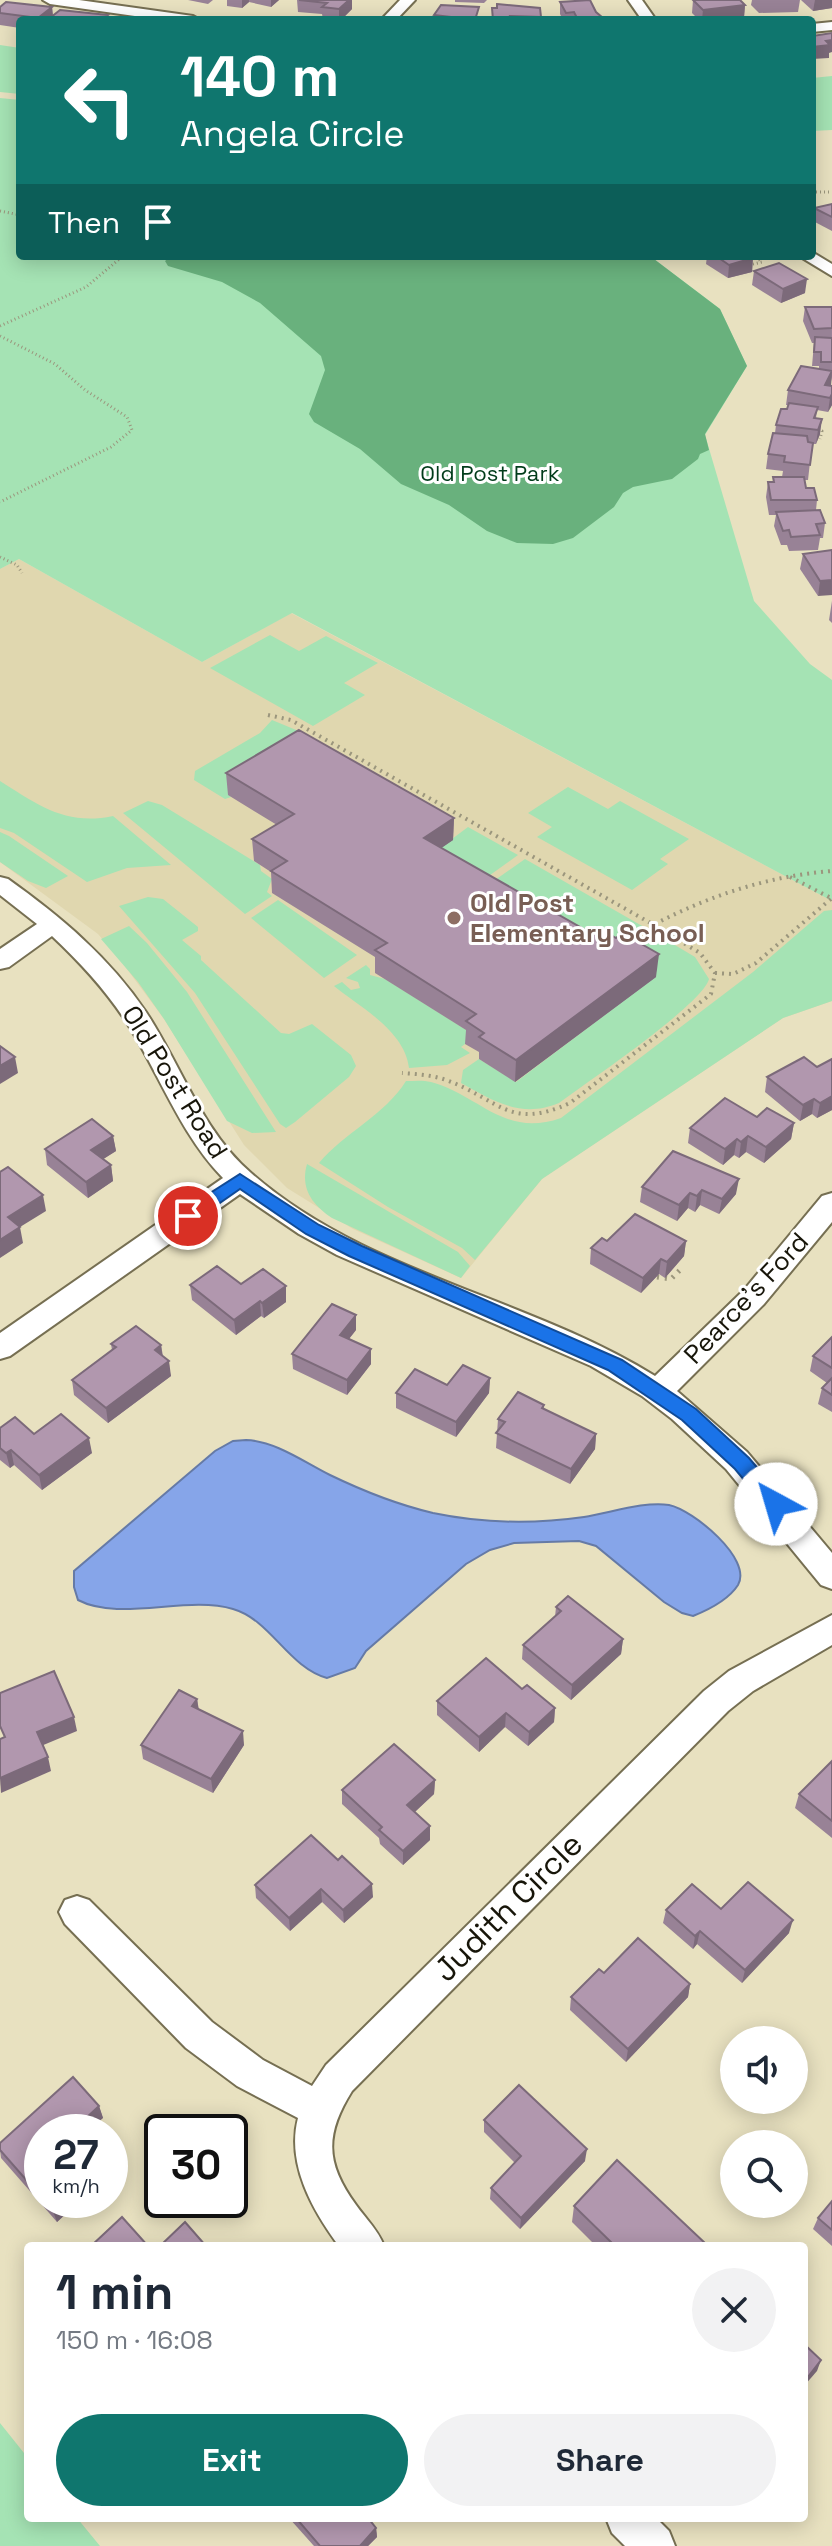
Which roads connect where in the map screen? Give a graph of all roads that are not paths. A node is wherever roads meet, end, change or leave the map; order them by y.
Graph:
1 (50, 0) edge
2 (408, 0) edge
3 (164, 16) edge
4 (392, 16) edge
5 (814, 260) edge
6 (832, 271) edge
7 (0, 884) edge
8 (55, 923) junction
9 (0, 961) edge
10 (240, 1180) junction
11 (832, 1203) edge
12 (0, 1348) edge
13 (658, 1391) junction
14 (832, 1576) edge
15 (832, 1629) edge
16 (77, 1912) dead end
17 (320, 2110) junction
18 (361, 2242) edge
19 (631, 2522) edge
20 (654, 2546) edge

1 - 3 street
2 - 4 street
5 - 6 street
7 - 8 street, Old Post Road
8 - 9 street
8 - 10 street, Old Post Road
10 - 12 street
10 - 13 street, Old Post Road
11 - 13 street, Pearce's Ford
13 - 14 street, Old Post Road
15 - 17 street, Judith Circle
16 - 17 street
17 - 18 street, Judith Circle
19 - 20 street

